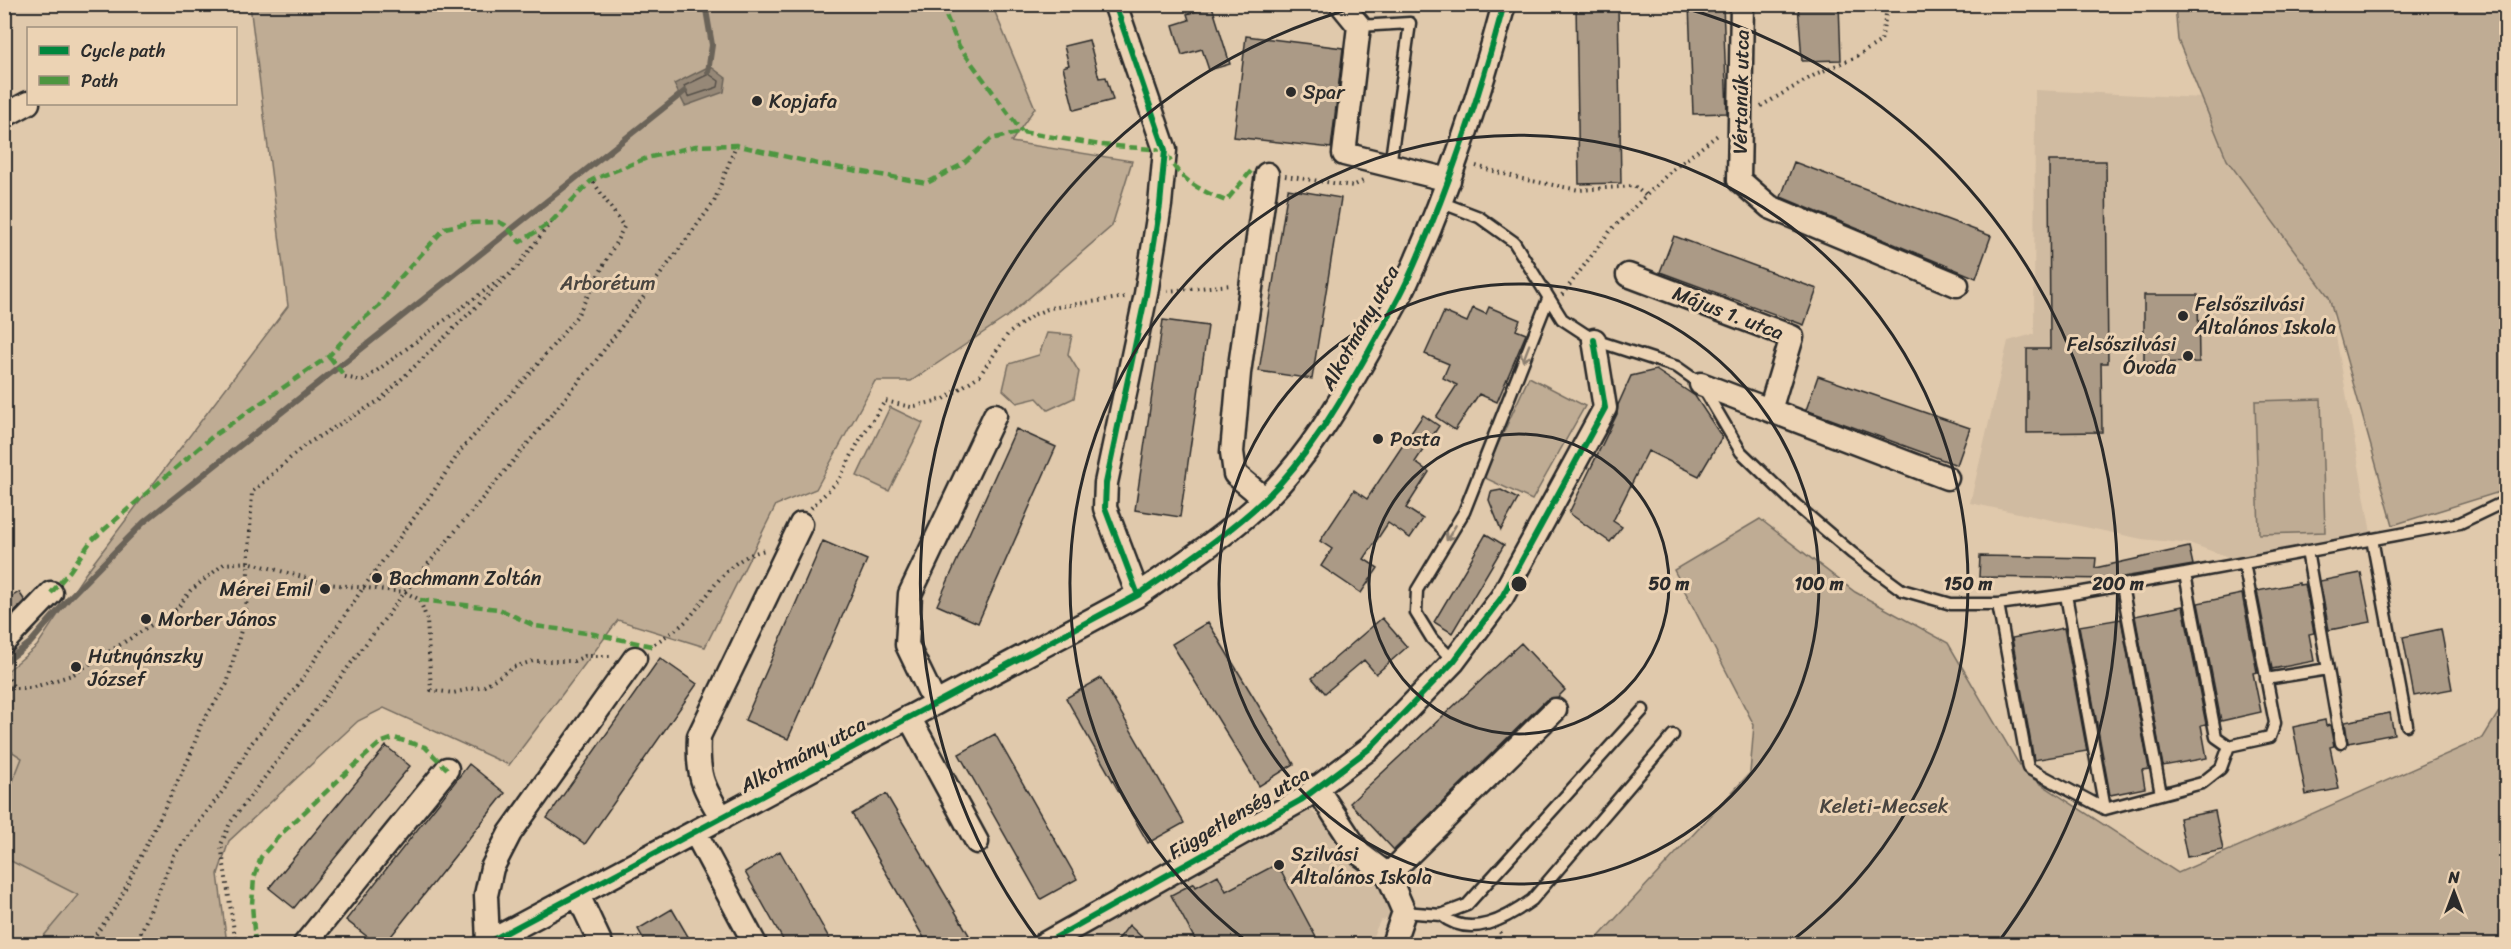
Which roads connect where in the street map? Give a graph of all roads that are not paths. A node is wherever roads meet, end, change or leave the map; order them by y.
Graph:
1 (1115, 4) edge
2 (1341, 4) edge
3 (1504, 4) edge
4 (1742, 4) edge
5 (2034, 4) edge
6 (2045, 4) edge
7 (2039, 5) edge
8 (1359, 26) junction
9 (27, 104) edge
10 (4, 116) edge
11 (1390, 166) junction
12 (1267, 174) dead end
13 (1449, 180) junction
14 (1440, 202) junction
15 (1628, 275) dead end
16 (1957, 285) dead end
17 (1550, 303) junction
18 (1594, 340) junction
19 (1701, 384) junction
20 (1770, 410) junction
21 (996, 415) dead end
22 (1947, 478) dead end
23 (1265, 499) junction
24 (2506, 501) edge
25 (801, 524) road end
26 (2372, 539) junction
27 (2307, 551) junction
28 (2244, 563) junction
29 (2185, 574) junction
30 (2122, 586) junction
31 (51, 593) dead end
32 (1138, 595) junction
33 (2066, 595) junction
34 (1998, 604) junction
35 (4, 642) edge
36 (635, 658) road end
37 (1454, 661) junction
38 (2328, 669) junction
39 (2266, 679) junction
40 (935, 703) junction
41 (1555, 710) dead end
42 (1642, 710) dead end
43 (909, 717) junction
44 (2407, 726) dead end
45 (1673, 735) dead end
46 (2341, 743) dead end
47 (2229, 746) junction
48 (447, 769) dead end
49 (1316, 787) junction
50 (2161, 794) junction
51 (2105, 809) junction
52 (722, 818) junction
53 (695, 832) junction
54 (977, 842) dead end
55 (1388, 875) junction
56 (578, 895) junction
57 (1404, 912) junction
58 (1441, 915) junction
59 (486, 944) edge
60 (304, 945) edge
61 (602, 945) edge
62 (755, 945) edge
63 (1044, 945) edge
64 (1393, 945) edge

1 - 32 street
2 - 8 street
3 - 13 street, Alkotmány utca
4 - 16 street, Vértanúk utca
5 - 7 lane
6 - 7 lane
8 - 11 street
8 - 11 lane
9 - 10 street
11 - 13 street
12 - 23 street
13 - 14 street, Alkotmány utca
14 - 17 lane
14 - 23 street, Alkotmány utca
15 - 20 street, Május 1. utca
17 - 18 lane
17 -> 37 lane
18 - 19 lane
18 - 37 street, Függetlenség utca
19 - 20 street
19 - 34 lane
20 - 22 street
21 - 40 street
23 - 32 street, Alkotmány utca
24 - 26 lane
25 - 52 street
26 - 27 lane
26 - 44 lane
27 - 28 lane
27 - 38 lane
28 - 29 lane
28 - 39 lane
29 - 30 lane
29 - 47 lane
30 - 33 lane
30 - 50 lane
31 - 35 street
32 - 40 street, Alkotmány utca
33 - 34 lane
33 - 51 lane
34 - 51 lane
36 - 59 street, Alkotmány utca
37 - 49 street, Függetlenség utca
38 - 39 lane
38 - 46 lane
39 - 47 lane
40 - 43 street, Alkotmány utca
41 - 55 street
42 - 58 lane
43 - 52 street, Alkotmány utca
43 - 54 street
45 - 58 lane
47 - 50 lane
48 - 60 street
49 - 55 street
49 - 63 street, Függetlenség utca
50 - 51 lane
52 - 53 street, Alkotmány utca
53 - 56 street, Alkotmány utca
53 - 62 street
55 - 57 street
56 - 59 street, Alkotmány utca
56 - 61 street
57 - 58 lane
57 - 64 street

